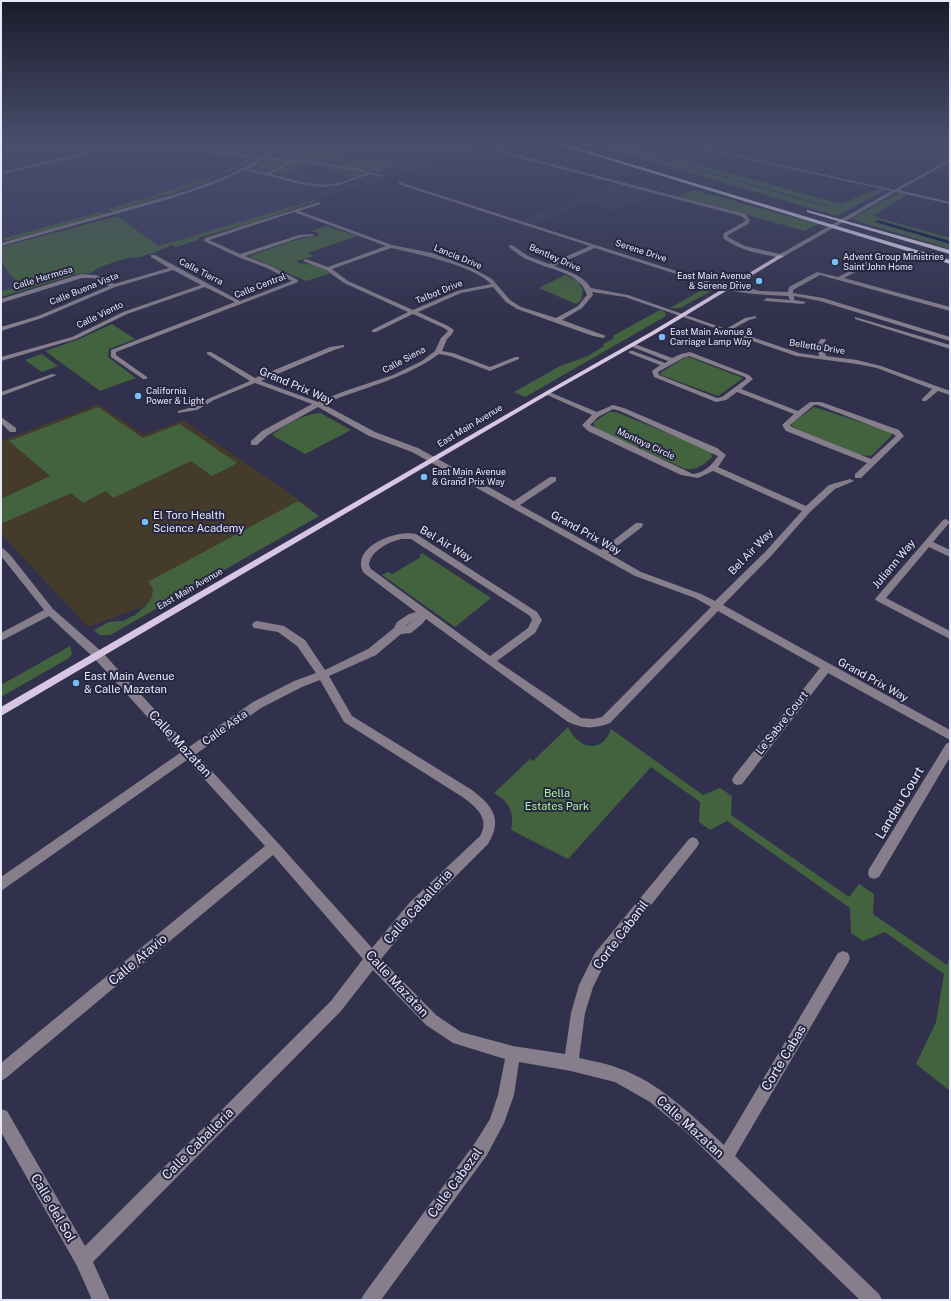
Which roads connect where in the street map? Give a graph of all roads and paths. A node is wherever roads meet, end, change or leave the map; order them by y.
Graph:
1 (146, 204) edge
2 (317, 204) edge
3 (463, 204) edge
4 (699, 204) edge
5 (757, 204) edge
6 (872, 204) edge
7 (805, 210) dead end
8 (295, 211) junction
9 (311, 235) dead end
10 (1, 245) edge
11 (392, 246) junction
12 (510, 246) dead end
13 (595, 246) junction
14 (950, 252) edge
15 (153, 256) dead end
16 (240, 256) junction
17 (781, 256) junction
18 (306, 261) dead end
19 (866, 262) dead end
20 (950, 262) edge
21 (549, 266) junction
22 (173, 268) junction
23 (328, 269) junction
24 (840, 278) junction
25 (205, 285) junction
26 (495, 285) junction
27 (113, 286) junction
28 (728, 288) junction
29 (590, 290) junction
30 (740, 291) junction
31 (790, 294) junction
32 (1, 301) edge
33 (793, 302) junction
34 (241, 303) junction
35 (950, 309) edge
36 (413, 312) junction
37 (682, 315) junction
38 (754, 317) dead end
39 (557, 320) junction
40 (1, 329) edge
41 (374, 331) dead end
42 (726, 331) junction
43 (604, 336) dead end
44 (950, 339) edge
45 (823, 340) dead end
46 (632, 345) junction
47 (342, 346) dead end
48 (950, 347) edge
49 (624, 349) junction
50 (438, 352) junction
51 (209, 353) dead end
52 (517, 358) dead end
53 (822, 358) junction
54 (1, 359) edge
55 (673, 361) junction
56 (665, 366) junction
57 (54, 374) dead end
58 (145, 378) dead end
59 (255, 381) junction
60 (936, 389) junction
61 (737, 390) junction
62 (547, 393) junction
63 (950, 393) edge
64 (1, 394) edge
65 (924, 400) dead end
66 (318, 404) junction
67 (180, 412) dead end
68 (800, 414) junction
69 (598, 415) junction
70 (1, 419) edge
71 (13, 430) dead end
72 (254, 443) dead end
73 (434, 460) junction
74 (873, 463) junction
75 (712, 467) junction
76 (858, 476) dead end
77 (553, 480) dead end
78 (850, 481) dead end
79 (514, 505) junction
80 (808, 510) junction
81 (946, 522) dead end
82 (639, 525) dead end
83 (927, 543) junction
84 (1, 551) edge
85 (601, 554) junction
86 (950, 554) edge
87 (717, 606) junction
88 (50, 611) junction
89 (424, 613) junction
90 (257, 625) dead end
91 (950, 635) edge
92 (1, 637) edge
93 (98, 655) junction
94 (490, 661) junction
95 (827, 667) junction
96 (322, 674) junction
97 (1, 712) edge
98 (950, 735) edge
99 (950, 747) edge
100 (188, 754) junction
101 (738, 780) dead end
102 (693, 842) dead end
103 (274, 847) junction
104 (874, 873) dead end
105 (1, 885) edge
106 (843, 958) dead end
107 (372, 959) junction
108 (513, 1054) junction
109 (571, 1063) junction
110 (1, 1072) edge
111 (1, 1117) edge
112 (724, 1158) junction
113 (83, 1260) junction
114 (101, 1300) edge
115 (370, 1300) edge
116 (873, 1300) edge

1 - 10 street
2 - 8 street, Calle Central
3 - 13 street, Serene Drive
4 - 17 street
5 - 20 highway
6 - 17 street, East Main Avenue
7 - 14 highway
8 - 11 street, Lancia Drive
8 - 16 street, Calle Central
9 - 16 street
11 - 23 street
11 - 26 street, Lancia Drive
12 - 21 street, Bentley Drive
13 - 21 street
13 - 28 street, Serene Drive
15 - 22 street, Calle Tierra
16 - 34 street, Calle Central
17 - 28 main road, East Main Avenue
18 - 23 street, Calle Siena
19 - 24 street
21 - 29 street, Bentley Drive
22 - 25 street, Calle Tierra
22 - 27 street, Calle Buena Vista
23 - 36 street, Calle Siena
24 - 31 street
24 - 35 street
25 - 34 street, Calle Tierra
25 - 54 street, Calle Viento
26 - 36 street, Talbot Drive
26 - 39 street, Lancia Drive
27 - 32 street, Calle Hermosa
27 - 40 street, Calle Buena Vista
28 - 30 street, Serene Drive
28 - 37 main road, East Main Avenue
29 - 37 street, Belletto Drive
29 - 39 street
30 - 31 street, Serene Drive
30 - 33 street, Serene Drive
31 - 33 street
31 - 44 street, Serene Drive
33 - 48 street, Serene Drive
34 - 58 street, Calle Central
36 - 41 street, Talbot Drive
36 - 50 street, Calle Siena
37 - 42 street, Belletto Drive
37 - 46 main road, East Main Avenue
38 - 42 street
39 - 43 street, Lancia Drive
42 - 53 street, Belletto Drive
45 - 53 street
46 - 49 main road, East Main Avenue
46 - 55 street
47 - 59 street
49 - 56 street
49 - 62 main road, East Main Avenue
50 - 52 street
50 - 66 street, Calle Siena
51 - 59 street, Grand Prix Way
53 - 60 street, Belletto Drive
55 - 56 street
55 - 61 street
56 - 61 street
57 - 64 street
59 - 66 street, Grand Prix Way
59 - 67 street
60 - 63 street, Belletto Drive
60 - 65 street
61 - 68 street
62 - 69 street
62 - 73 main road, East Main Avenue
66 - 72 street, Calle Siena
66 - 73 street, Grand Prix Way
68 - 74 street
68 - 74 street
69 - 75 street, Montoya Circle
69 - 75 street, Montoya Circle
70 - 71 street
73 - 79 street, Grand Prix Way
73 - 93 main road, East Main Avenue
74 - 76 street
75 - 80 street
77 - 79 street
78 - 80 street, Bel Air Way
79 - 85 street, Grand Prix Way
80 - 87 street, Bel Air Way
81 - 83 street, Juliann Way
82 - 85 street
83 - 86 street
83 - 91 street, Juliann Way
84 - 88 street, Calle Mazatan
85 - 87 street, Grand Prix Way
87 - 94 street, Bel Air Way
87 - 95 street, Grand Prix Way
88 - 92 street
88 - 93 street, Calle Mazatan
89 - 94 street, Bel Air Way
89 - 94 street, Bel Air Way
89 - 96 street, Calle Asta
90 - 96 street, Calle Caballeria
93 - 97 main road, East Main Avenue
93 - 100 street, Calle Mazatan
95 - 98 street, Grand Prix Way
95 - 101 street, Le Sabre Court
96 - 100 street, Calle Asta
96 - 107 street, Calle Caballeria
99 - 104 street, Landau Court
100 - 103 street, Calle Mazatan
100 - 105 street, Calle Asta
102 - 109 street, Corte Cabanil
103 - 107 street, Calle Mazatan
103 - 110 street, Calle Atavio
106 - 112 street, Corte Cabas
107 - 108 street, Calle Mazatan
107 - 113 street, Calle Caballeria
108 - 109 street, Calle Mazatan
108 - 115 street, Calle Cabezal
109 - 112 street, Calle Mazatan
111 - 113 street, Calle del Sol
112 - 116 street, Calle Mazatan
113 - 114 street, Calle del Sol

